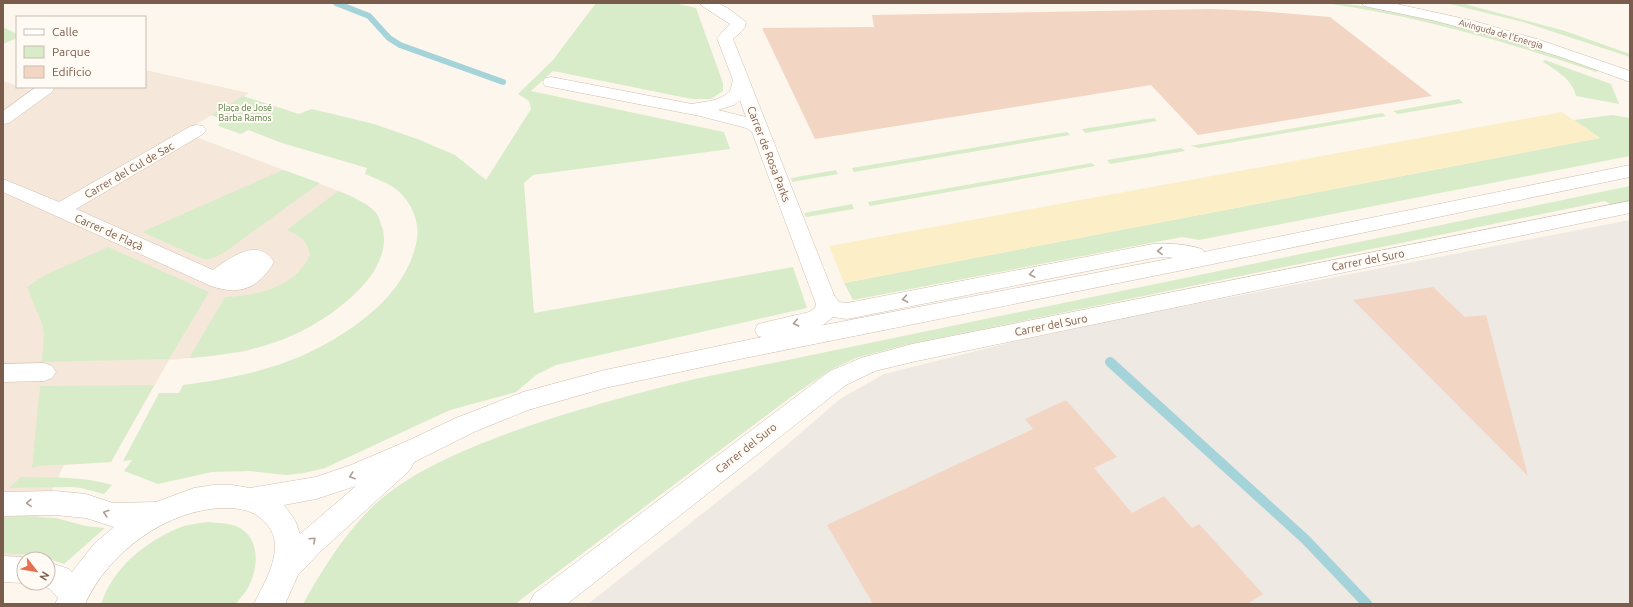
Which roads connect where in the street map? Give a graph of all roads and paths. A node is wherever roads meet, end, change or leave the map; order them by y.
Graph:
1 (707, 3) edge
2 (1369, 3) edge
3 (1399, 3) edge
4 (726, 7) edge
5 (1630, 69) edge
6 (1630, 77) edge
7 (741, 79) junction
8 (551, 82) dead end
9 (46, 88) edge
10 (748, 99) junction
11 (701, 111) junction
12 (3, 119) edge
13 (760, 129) junction
14 (197, 130) dead end
15 (1630, 171) edge
16 (3, 185) edge
17 (1630, 207) edge
18 (60, 210) junction
19 (1213, 257) junction
20 (214, 279) dead end
21 (827, 305) junction
22 (44, 372) dead end
23 (3, 373) edge
24 (523, 402) junction
25 (414, 450) junction
26 (253, 499) junction
27 (3, 504) edge
28 (158, 513) junction
29 (286, 568) junction
30 (3, 569) edge
31 (16, 570) edge
32 (56, 577) edge
33 (72, 599) edge
34 (269, 604) edge
35 (544, 604) edge

1 - 4 street
2 - 6 street, Avinguda de l'Energia
3 - 5 street, Avinguda de l'Energia
4 - 7 street, Carrer de Rosa Parks
7 - 10 street, Carrer de Rosa Parks
7 - 11 street
8 - 11 street
9 - 12 street
10 - 11 street
10 - 13 street, Carrer de Rosa Parks
11 - 13 street
13 - 21 street, Carrer de Rosa Parks
14 - 18 street, Carrer del Cul de Sac
15 - 19 street
16 - 18 street, Carrer de Flaçà
17 - 35 street, Carrer del Suro
18 - 20 street, Carrer de Flaçà
19 -> 21 street
19 - 24 street
21 -> 24 street
22 - 23 street
24 - 25 street
25 -> 26 street
29 -> 25 street
26 - 28 street
26 - 29 street
28 -> 27 street
28 - 33 street
29 - 34 street
30 - 31 street
32 - 33 street

